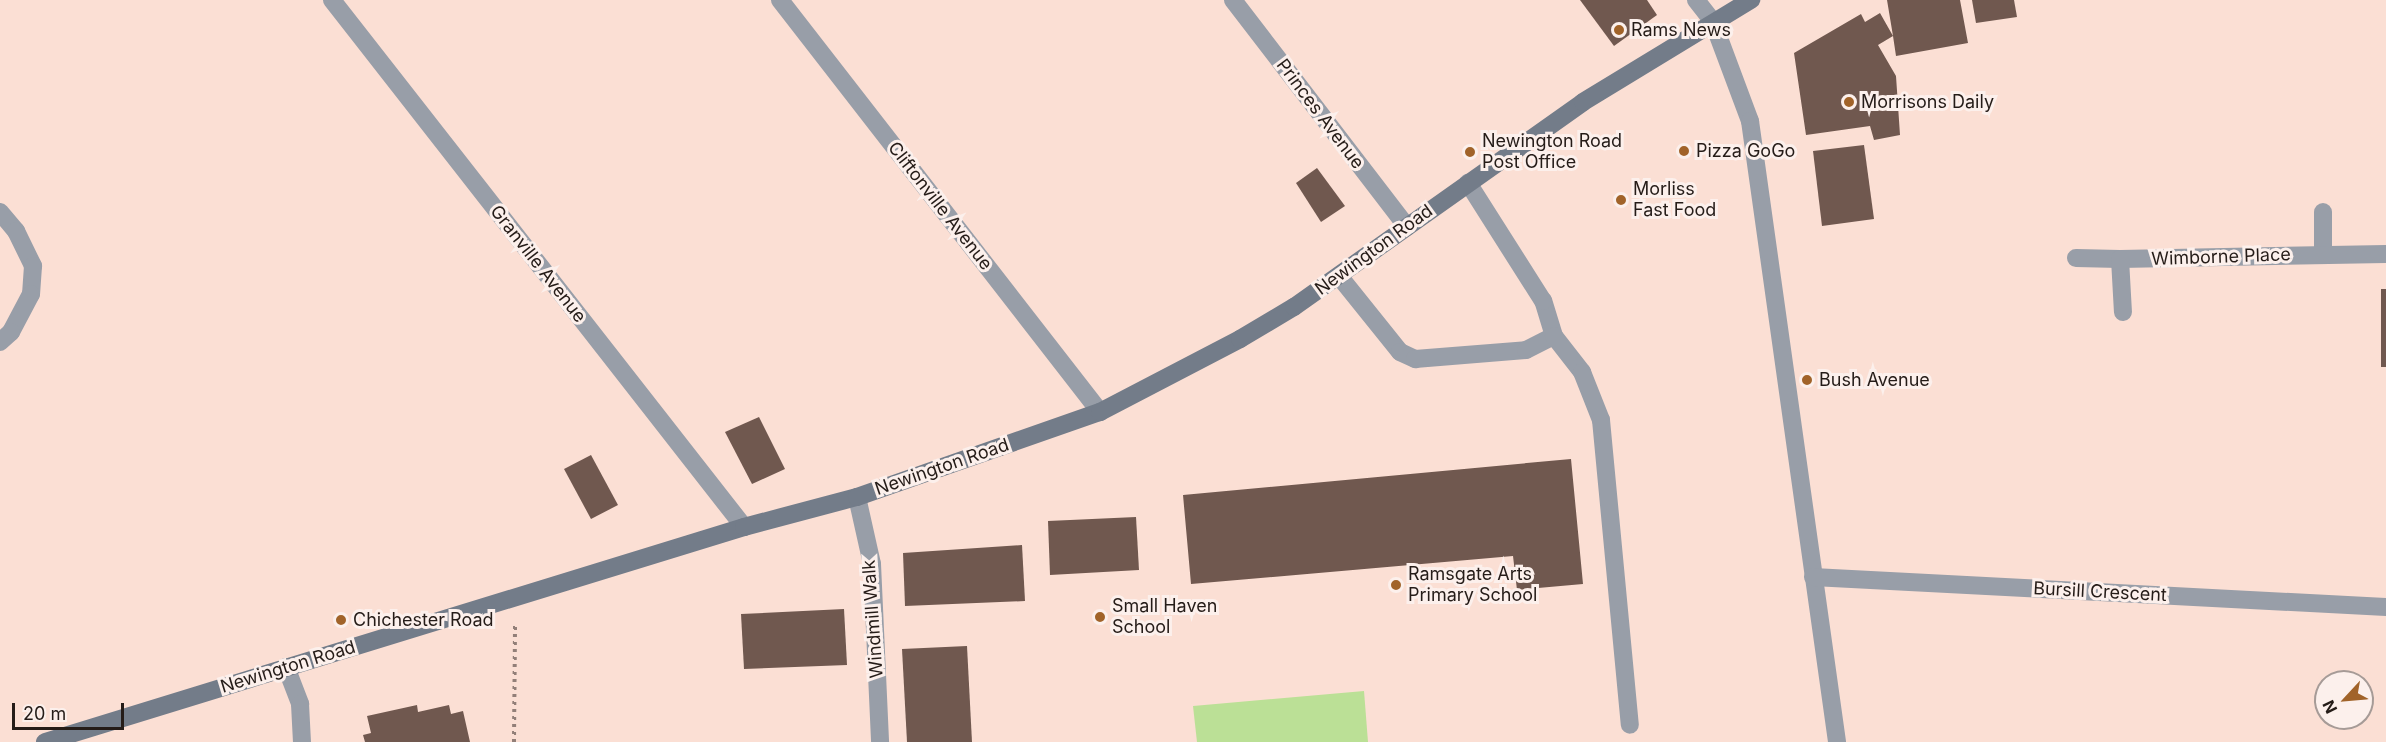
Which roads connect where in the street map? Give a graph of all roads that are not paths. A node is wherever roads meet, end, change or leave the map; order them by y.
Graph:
1 (332, 0) edge
2 (780, 0) edge
3 (1233, 0) edge
4 (1696, 0) edge
5 (1751, 0) edge
6 (1713, 22) junction
7 (1468, 183) junction
8 (0, 212) edge
9 (2323, 212) dead end
10 (1407, 227) junction
11 (2323, 254) junction
12 (2386, 254) edge
13 (2076, 258) dead end
14 (2120, 260) junction
15 (1339, 276) junction
16 (2123, 312) dead end
17 (1554, 336) junction
18 (0, 342) edge
19 (1100, 412) junction
20 (857, 498) junction
21 (744, 527) junction
22 (1813, 577) junction
23 (2386, 607) edge
24 (286, 667) junction
25 (1630, 725) dead end
26 (45, 742) edge
27 (302, 742) edge
28 (880, 742) edge
29 (1837, 742) edge

1 - 21 street, Granville Avenue
2 - 19 street, Cliftonville Avenue
3 - 10 street, Princes Avenue
4 - 6 street
5 - 6 main road, Newington Road
6 - 7 main road, Newington Road
6 - 22 street
7 - 10 main road, Newington Road
7 - 17 street
8 - 18 street
9 - 11 street
10 - 15 main road, Newington Road
11 - 12 street, Wimborne Place
11 - 14 street, Wimborne Place
13 - 14 street, Wimborne Place
14 - 16 street
15 - 17 street
15 - 19 main road, Newington Road
17 - 25 street
19 - 20 main road, Newington Road
20 - 21 main road, Newington Road
20 - 28 street, Windmill Walk
21 - 24 main road, Newington Road
22 - 23 street, Bursill Crescent
22 - 29 street
24 - 26 main road, Newington Road
24 - 27 street

